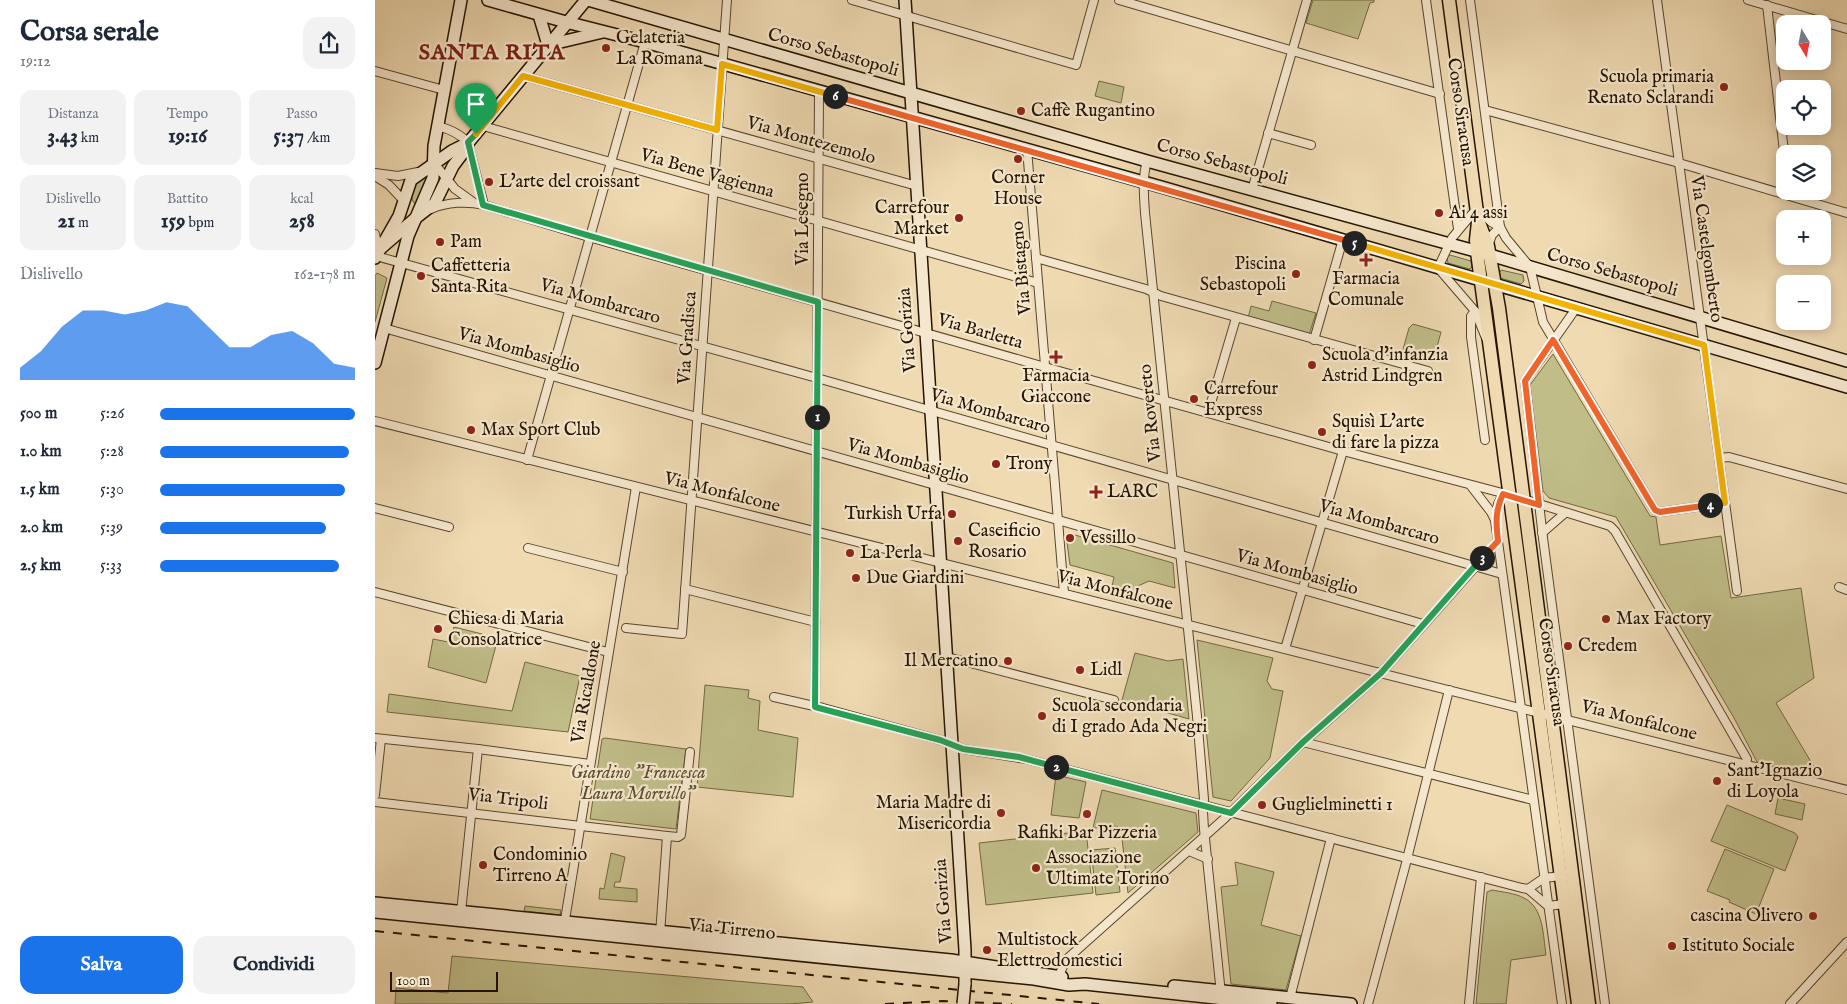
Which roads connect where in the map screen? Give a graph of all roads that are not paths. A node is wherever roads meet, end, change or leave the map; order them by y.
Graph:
1 (461, 0) edge
2 (488, 0) edge
3 (587, 0) edge
4 (727, 0) edge
5 (852, 0) edge
6 (905, 0) edge
7 (1094, 0) edge
8 (1119, 0) edge
9 (1307, 0) edge
10 (1426, 0) edge
11 (1449, 0) edge
12 (1469, 0) edge
13 (1657, 0) edge
14 (1748, 0) edge
15 (617, 5) edge
16 (1767, 5) junction
17 (539, 15) junction
18 (906, 15) junction
19 (566, 22) junction
20 (1847, 29) edge
21 (605, 32) junction
22 (723, 40) junction
23 (645, 42) junction
24 (548, 45) junction
25 (1293, 51) junction
26 (722, 64) junction
27 (375, 70) edge
28 (523, 76) junction
29 (444, 90) junction
30 (819, 91) junction
31 (911, 93) junction
32 (1440, 94) junction
33 (627, 106) junction
34 (1485, 110) junction
35 (913, 118) junction
36 (437, 126) junction
37 (483, 126) junction
38 (717, 130) junction
39 (1268, 133) junction
40 (468, 142) junction
41 (1311, 145) dead end
42 (1783, 145) edge
43 (1027, 149) junction
44 (818, 159) junction
45 (1147, 161) junction
46 (610, 163) junction
47 (1679, 163) junction
48 (429, 166) junction
49 (375, 175) edge
50 (447, 179) junction
51 (1144, 182) junction
52 (917, 186) junction
53 (1252, 190) junction
54 (1776, 190) edge
55 (713, 191) junction
56 (1807, 200) edge
57 (473, 202) junction
58 (483, 205) junction
59 (427, 210) junction
60 (1847, 213) edge
61 (1477, 214) junction
62 (409, 218) junction
63 (817, 221) junction
64 (1500, 227) junction
65 (1458, 229) junction
66 (375, 234) edge
67 (589, 236) junction
68 (1343, 240) junction
69 (1449, 244) junction
70 (921, 251) junction
71 (1485, 251) junction
72 (378, 254) edge
73 (1036, 258) junction
74 (406, 263) junction
75 (1530, 267) junction
76 (1438, 268) junction
77 (708, 270) junction
78 (1481, 280) junction
79 (1038, 283) junction
80 (1495, 283) junction
81 (1153, 292) junction
82 (1536, 295) junction
83 (818, 302) junction
84 (1577, 307) junction
85 (569, 309) junction
86 (1475, 311) junction
87 (1700, 317) junction
88 (1236, 318) junction
89 (384, 328) junction
90 (926, 332) junction
91 (1314, 340) junction
92 (1553, 340) junction
93 (1490, 344) junction
94 (1704, 345) junction
95 (702, 346) junction
96 (1847, 361) edge
97 (375, 363) edge
98 (1045, 367) junction
99 (1428, 371) dead end
100 (550, 376) junction
101 (817, 378) junction
102 (1847, 387) edge
103 (1164, 399) junction
104 (931, 412) junction
105 (1208, 413) junction
106 (697, 418) junction
107 (375, 421) edge
108 (1485, 440) dead end
109 (1051, 445) junction
110 (817, 451) junction
111 (1343, 451) junction
112 (1719, 458) junction
113 (527, 460) junction
114 (1173, 481) junction
115 (936, 484) junction
116 (1471, 486) junction
117 (636, 487) junction
118 (1847, 489) edge
119 (1506, 494) junction
120 (691, 500) junction
121 (1524, 500) junction
122 (1725, 503) junction
123 (1539, 505) junction
124 (375, 508) edge
125 (1565, 513) junction
126 (1057, 520) junction
127 (1495, 520) junction
128 (1322, 522) junction
129 (449, 528) dead end
130 (817, 532) junction
131 (1542, 533) junction
132 (1498, 541) junction
133 (528, 548) dead end
134 (1180, 555) junction
135 (941, 562) junction
136 (1475, 566) junction
137 (623, 572) junction
138 (1502, 574) junction
139 (1839, 587) dead end
140 (685, 588) junction
141 (1302, 590) junction
142 (1847, 590) edge
143 (1737, 591) dead end
144 (375, 592) edge
145 (1064, 593) junction
146 (816, 622) junction
147 (1187, 624) junction
148 (1423, 624) junction
149 (626, 628) dead end
150 (1285, 649) junction
151 (609, 652) junction
152 (947, 657) junction
153 (1381, 673) junction
154 (1449, 690) junction
155 (774, 697) dead end
156 (1114, 700) dead end
157 (815, 707) junction
158 (1521, 707) junction
159 (1539, 712) junction
160 (1551, 715) junction
161 (1567, 719) junction
162 (378, 739) edge
163 (1303, 742) junction
164 (952, 744) junction
165 (478, 749) junction
166 (690, 752) dead end
167 (590, 764) junction
168 (1746, 764) junction
169 (1428, 775) junction
170 (1847, 790) edge
171 (375, 795) edge
172 (1533, 800) junction
173 (375, 802) edge
174 (1204, 806) junction
175 (472, 813) junction
176 (1231, 813) junction
177 (580, 826) junction
178 (667, 836) junction
179 (1205, 836) junction
180 (1331, 838) junction
181 (1189, 851) junction
182 (1407, 858) junction
183 (1208, 859) junction
184 (1588, 872) junction
185 (1566, 875) junction
186 (1481, 877) junction
187 (1544, 878) junction
188 (1528, 889) junction
189 (1592, 900) junction
190 (375, 903) edge
191 (1570, 903) junction
192 (1548, 906) junction
193 (375, 912) edge
194 (461, 912) junction
195 (564, 926) junction
196 (660, 936) junction
197 (1847, 942) edge
198 (966, 967) junction
199 (1058, 980) junction
200 (1221, 994) junction
201 (1290, 998) junction
202 (963, 1004) edge
203 (1271, 1004) edge
204 (1351, 1004) edge
205 (1368, 1004) edge
206 (1469, 1004) edge
207 (1561, 1004) edge
208 (1578, 1004) edge
209 (1589, 1004) edge
210 (1605, 1004) edge
211 (1790, 1004) edge

1 - 29 street
2 - 17 street
3 - 15 street, Corso Sebastopoli
3 - 19 street
4 - 22 street, Via Gradisca
5 - 18 street
6 - 18 street, Via Gorizia
7 - 18 street
8 - 25 street
9 - 25 street
10 - 32 street, Corso Siracusa
11 - 61 main road, Corso Siracusa
12 - 34 street, Corso Siracusa
13 - 47 street, Via Castelgomberto
14 - 16 street
15 - 22 street, Corso Sebastopoli
16 - 20 street
16 - 42 street
17 - 19 street
17 - 24 street
18 - 31 street, Via Gorizia
19 - 21 street
19 - 24 street
21 - 23 street
21 - 24 street
22 - 26 street, Via Gradisca
22 - 31 street, Corso Sebastopoli
23 - 26 street
23 - 33 street
24 - 28 street
25 - 32 street
25 - 39 street
26 - 30 street
26 - 38 street, Via Gradisca
27 - 29 street
28 - 33 street, Via Montezemolo
28 - 37 street
29 - 36 street
30 - 35 street
30 - 44 street, Via Lesegno
31 - 35 street, Via Gorizia
31 - 45 street, Corso Sebastopoli
32 - 65 street, Corso Siracusa
33 - 38 street, Via Montezemolo
33 - 46 street
34 - 47 street
34 - 64 street, Corso Siracusa
35 - 43 street
35 - 52 street, Via Gorizia
36 - 40 street
36 - 48 street
37 - 40 street
37 - 46 street, Via Bene Vagienna
38 - 44 street, Via Montezemolo
38 - 55 street, Via Gradisca
39 - 41 street
39 - 53 street
40 - 48 street
40 - 50 street
40 - 58 street
43 - 51 street
43 - 73 street, Via Bistagno
44 - 52 street, Via Montezemolo
44 - 63 street, Via Lesegno
45 - 51 street, Via Rovereto
45 - 53 street, Corso Sebastopoli
46 - 55 street, Via Bene Vagienna
46 - 67 street
47 - 54 street
47 - 87 street, Via Castelgomberto
48 - 49 street
48 - 50 street
48 - 62 street
48 - 62 street
49 - 62 street
50 - 57 street
50 - 59 street
51 - 68 street
51 - 81 street, Via Rovereto
52 - 70 street, Via Gorizia
53 - 69 street, Corso Sebastopoli
55 - 63 street, Via Bene Vagienna
55 - 77 street, Via Gradisca
56 - 60 street
57 - 58 street, Via Barletta
57 - 59 street
58 - 67 street, Via Barletta
59 - 62 street
61 - 64 street, Corso Siracusa
61 - 65 street
61 - 71 main road, Corso Siracusa
62 - 72 street
62 - 72 street
62 - 74 street
63 - 70 street, Via Bene Vagienna
63 - 83 street, Via Lesegno
64 - 71 street
64 - 75 street, Corso Siracusa
65 - 69 street
66 - 72 street
67 - 77 street, Via Barletta
67 - 85 street
68 - 76 street
68 - 91 street
69 - 71 street, Corso Sebastopoli
69 - 76 street
70 - 79 street, Via Bene Vagienna
70 - 90 street, Via Gorizia
71 - 75 street, Corso Sebastopoli
71 - 78 main road, Corso Siracusa
71 - 80 main road, Corso Siracusa
72 - 74 street, Via Mombarcaro
73 - 79 street, Via Bistagno
73 - 81 street
74 - 85 street, Via Mombarcaro
74 - 89 street
75 - 82 street, Corso Siracusa
75 - 87 street, Corso Sebastopoli
76 - 78 street
76 - 86 street, Corso Siracusa
77 - 83 street, Via Barletta
77 - 95 street, Via Gradisca
78 - 80 street
78 - 93 main road, Corso Siracusa
79 - 98 street, Via Bistagno
80 - 82 street
80 - 121 main road, Corso Siracusa
81 - 88 street
81 - 103 street, Via Rovereto
82 - 84 street
82 - 92 street, Corso Siracusa
83 - 90 street, Via Barletta
83 - 101 street, Via Lesegno
84 - 92 street, Corso Siracusa
84 - 94 street
85 - 95 street, Via Mombarcaro
85 - 100 street
86 - 93 street, Corso Siracusa
86 - 108 street
87 - 94 street, Via Castelgomberto
87 - 96 street, Corso Sebastopoli
88 - 91 street
88 - 105 street
89 - 97 street
89 - 100 street, Via Mombasiglio
90 - 98 street, Via Barletta
90 - 104 street, Via Gorizia
91 - 99 street
92 - 122 street, Corso Siracusa
92 - 123 street, Corso Siracusa
93 - 119 main road, Corso Siracusa
94 - 102 street
94 - 112 street, Via Castelgomberto
95 - 101 street, Via Mombarcaro
95 - 106 street, Via Gradisca
98 - 103 street, Via Barletta
98 - 109 street, Via Bistagno
100 - 106 street, Via Mombasiglio
100 - 113 street
101 - 104 street, Via Mombarcaro
101 - 110 street, Via Lesegno
103 - 105 street, Via Barletta
103 - 114 street, Via Rovereto
104 - 109 street, Via Mombarcaro
104 - 115 street, Via Gorizia
105 - 111 street, Via Barletta
106 - 110 street, Via Mombasiglio
106 - 120 street, Via Gradisca
107 - 113 street, Via Monfalcone
109 - 114 street, Via Mombarcaro
109 - 126 street, Via Bistagno
110 - 115 street, Via Mombasiglio
110 - 130 street, Via Lesegno
111 - 116 street, Via Barletta
111 - 128 street
112 - 118 street
112 - 122 street, Via Castelgomberto
113 - 117 street, Via Monfalcone
114 - 128 street, Via Mombarcaro
114 - 134 street, Via Rovereto
115 - 126 street, Via Mombasiglio
115 - 135 street, Via Gorizia
116 - 119 street, Via Barletta
116 - 127 street, Corso Siracusa
117 - 120 street, Via Monfalcone
117 - 137 street, Via Ricaldone
119 - 121 street, Via Barletta
119 - 127 street, Corso Siracusa
119 - 159 main road, Corso Siracusa
120 - 130 street, Via Monfalcone
120 - 140 street, Via Gradisca
121 - 123 street, Via Barletta
121 - 160 main road, Corso Siracusa
122 - 143 street, Via Castelgomberto
123 - 125 street, Via Barletta
123 - 131 street, Corso Siracusa
124 - 129 street
125 - 131 street
125 - 168 street, Via Barletta
126 - 134 street, Via Mombasiglio
126 - 145 street, Via Bistagno
127 - 132 street, Corso Siracusa
128 - 136 street, Via Mombarcaro
128 - 141 street
130 - 135 street, Via Monfalcone
130 - 146 street, Via Lesegno
131 - 161 street, Corso Siracusa
132 - 136 street
132 - 138 street, Corso Siracusa
133 - 137 street
134 - 141 street, Via Mombasiglio
134 - 147 street, Via Rovereto
135 - 145 street, Via Monfalcone
135 - 152 street, Via Gorizia
136 - 138 street, Via Mombarcaro
136 - 148 street
137 - 151 street, Via Ricaldone
138 - 158 street, Corso Siracusa
139 - 142 street
140 - 146 street
140 - 149 street, Via Gradisca
141 - 148 street, Via Mombasiglio
141 - 150 street
144 - 151 street
145 - 147 street, Via Monfalcone
146 - 157 street, Via Lesegno
147 - 150 street, Via Monfalcone
147 - 174 street, Via Rovereto
148 - 153 street
150 - 153 street, Via Monfalcone
151 - 167 street, Via Ricaldone
152 - 156 street
152 - 164 street, Via Gorizia
153 - 154 street, Via Monfalcone
153 - 163 street
154 - 158 street, Via Monfalcone
154 - 169 street
155 - 157 street
157 - 164 street
158 - 159 street, Via Monfalcone
158 - 172 street, Corso Siracusa
159 - 160 street, Via Monfalcone
159 - 185 main road, Corso Siracusa
160 - 161 street, Via Monfalcone
160 - 185 main road, Corso Siracusa
161 - 168 street, Via Monfalcone
161 - 184 street, Corso Siracusa
162 - 165 street
162 - 171 street
163 - 169 street
163 - 176 street
164 - 174 street
164 - 198 street, Via Gorizia
165 - 167 street
165 - 175 street
166 - 178 street
167 - 177 street, Via Ricaldone
168 - 170 street, Via Monfalcone
169 - 172 street
169 - 182 street
172 - 187 street, Corso Siracusa
173 - 175 street, Via Tripoli
174 - 176 street
174 - 179 street, Via Rovereto
175 - 177 street, Via Tripoli
175 - 194 street
176 - 179 street
176 - 180 street
177 - 178 street, Via Tripoli
177 - 195 street, Via Ricaldone
178 - 196 street
179 - 181 street
179 - 183 street, Via Rovereto
180 - 182 street
180 - 201 street
181 - 183 street
181 - 199 street
182 - 186 street
182 - 205 street
183 - 200 street, Via Rovereto
184 - 185 street
184 - 189 street, Corso Siracusa
185 - 187 street
185 - 191 main road, Corso Siracusa
186 - 188 street
186 - 206 street
187 - 188 street
187 - 192 street, Corso Siracusa
188 - 192 street
189 - 191 street
189 - 210 street, Corso Siracusa
190 - 194 street, Via Tirreno
191 - 192 street
191 - 208 main road, Corso Siracusa
191 - 209 main road, Corso Siracusa
192 - 207 street, Corso Siracusa
193 - 195 street, Via Tirreno
194 - 195 street, Via Tirreno
195 - 196 street, Via Tirreno
196 - 198 street, Via Tirreno
197 - 211 street
198 - 199 street, Via Tirreno
198 - 202 street, Via Gorizia, bridge
199 - 200 street, Via Tirreno
200 - 201 street, Via Tirreno
200 - 203 street, Via Tirreno
201 - 204 street, Via Tirreno

